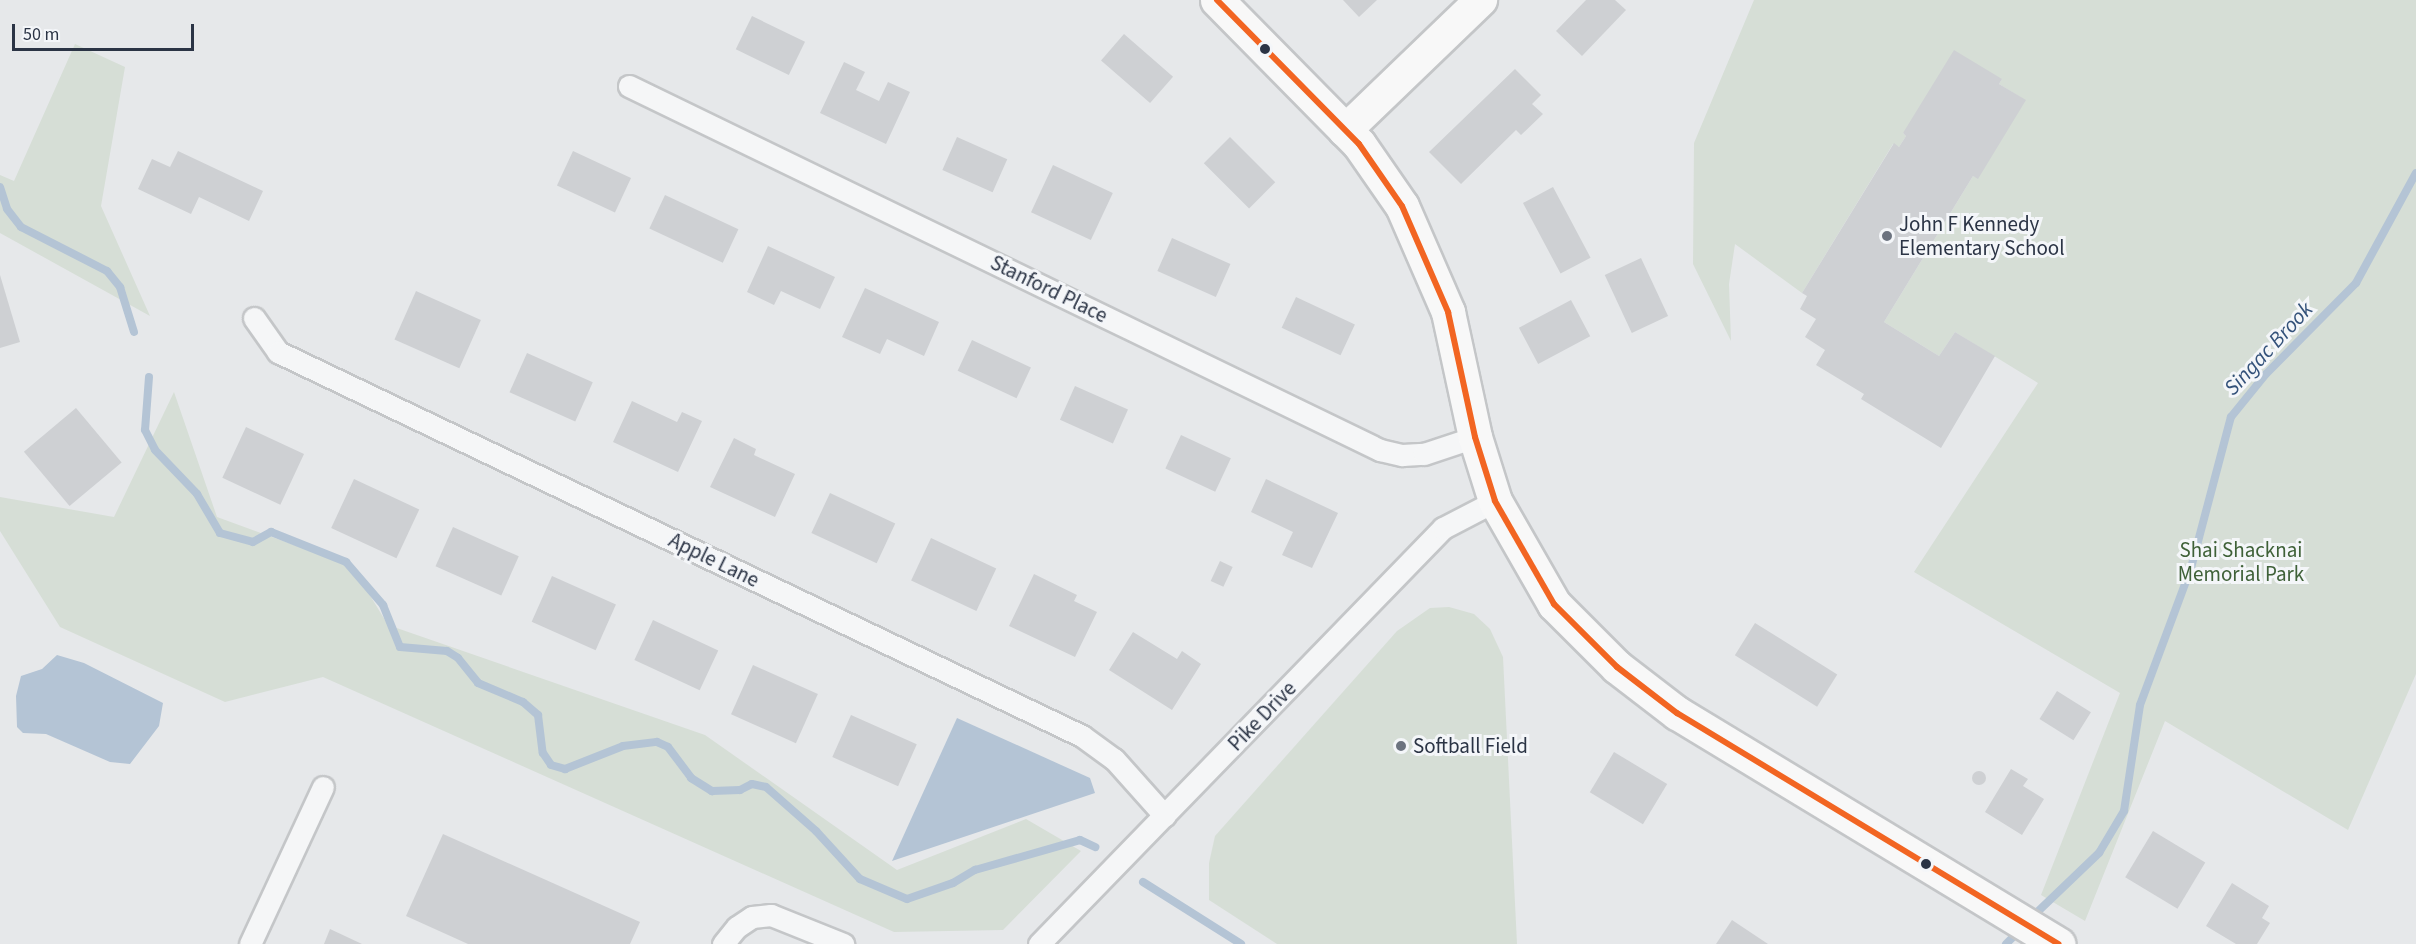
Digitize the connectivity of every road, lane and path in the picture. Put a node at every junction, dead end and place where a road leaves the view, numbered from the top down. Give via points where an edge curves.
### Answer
1 (1217, 0) edge
2 (1481, 0) edge
3 (629, 86) dead end
4 (1345, 130) junction
5 (254, 318) dead end
6 (1475, 436) junction
7 (1495, 501) junction
8 (323, 787) dead end
9 (1165, 816) junction
10 (2056, 942) edge
11 (250, 944) edge
12 (723, 944) edge
13 (843, 944) edge
14 (1039, 944) edge

1 - 4 main road
2 - 4 street
3 - 6 street, Stanford Place via 1380,450 1424,454
4 - 6 main road via 1380,171 1434,272 1466,380
5 - 9 street, Apple Lane via 278,352 1082,736 1114,759
6 - 7 main road
7 - 9 street, Pike Drive via 1443,528
7 - 10 main road via 1554,604 1617,666 1677,713
8 - 11 street
9 - 14 street, Pike Drive
12 - 13 street via 752,917 777,915

